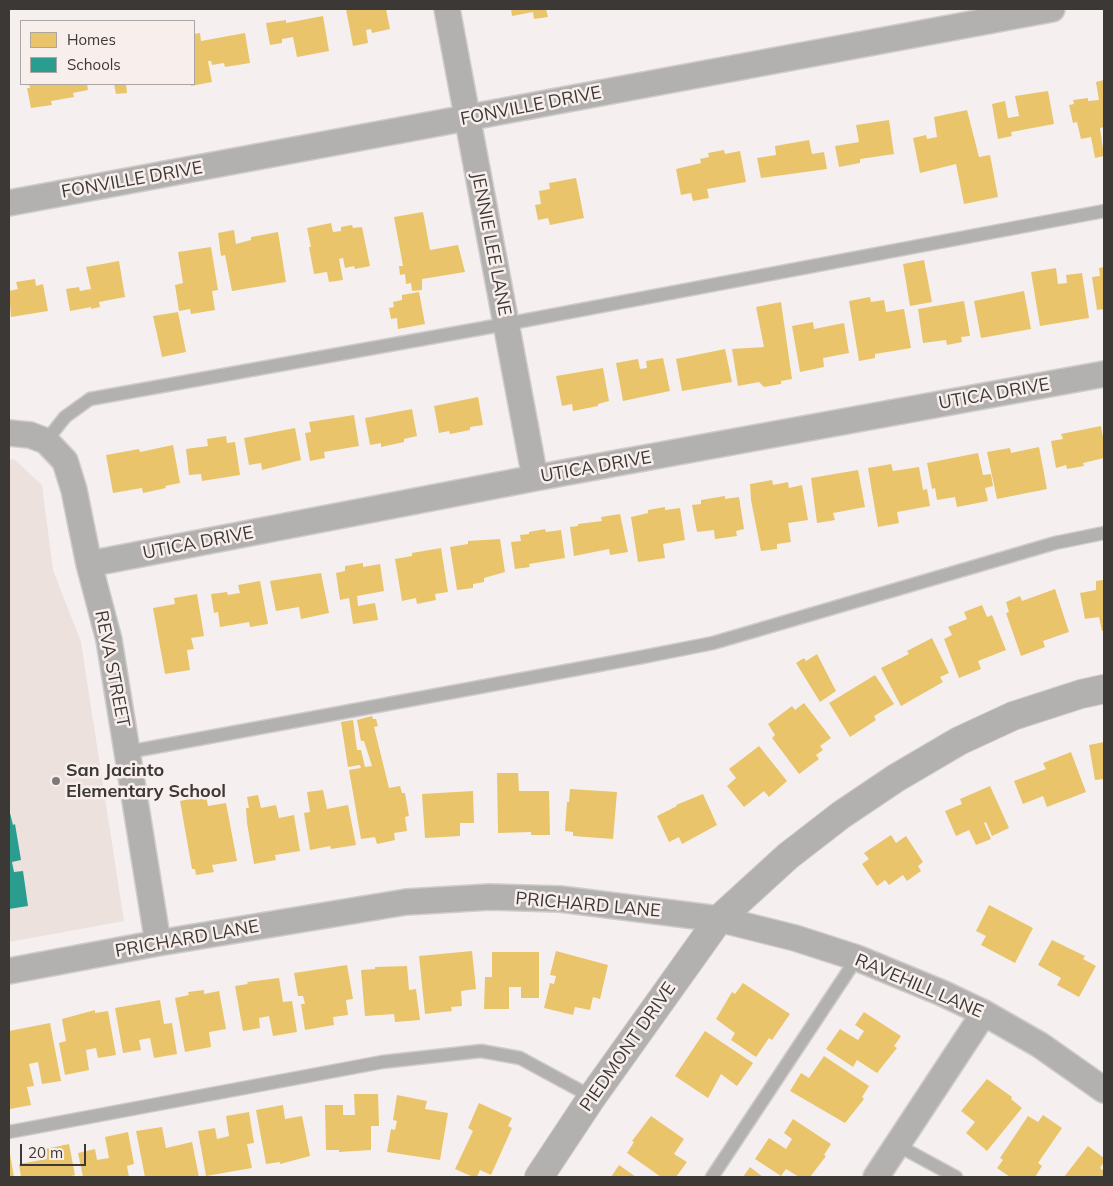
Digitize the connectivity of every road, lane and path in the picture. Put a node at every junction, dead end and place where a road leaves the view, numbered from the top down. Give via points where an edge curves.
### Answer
1 (448, 9) edge
2 (1052, 9) edge
3 (467, 118) junction
4 (9, 203) edge
5 (1104, 210) edge
6 (506, 324) junction
7 (1104, 374) edge
8 (10, 433) edge
9 (46, 441) junction
10 (535, 478) junction
11 (1104, 533) edge
12 (88, 564) junction
13 (1104, 689) edge
14 (128, 752) junction
15 (719, 919) junction
16 (158, 944) junction
17 (857, 958) junction
18 (9, 971) edge
19 (984, 1013) junction
20 (1104, 1090) edge
21 (592, 1097) junction
22 (9, 1132) edge
23 (897, 1145) junction
24 (539, 1177) edge
25 (712, 1177) edge
26 (876, 1177) edge
27 (956, 1177) edge

1 - 3 street, JENNIE LEE LANE
2 - 3 street, FONVILLE DRIVE
3 - 4 street, FONVILLE DRIVE
3 - 6 street, JENNIE LEE LANE
5 - 6 lane
6 - 9 lane via 90,399 64,417
6 - 10 street, JENNIE LEE LANE
7 - 10 street, UTICA DRIVE
8 - 9 street, REVA STREET
9 - 12 street, REVA STREET via 65,460
10 - 12 street, UTICA DRIVE
11 - 14 lane via 1055,543 713,643
12 - 14 street, REVA STREET via 109,640
13 - 15 street via 1013,716 959,741 841,815 788,856
14 - 16 street, REVA STREET
15 - 16 street, PRICHARD LANE via 560,899 490,897 406,902
15 - 17 street, RAVEHILL LANE
15 - 21 street, PIEDMONT DRIVE
16 - 18 street, PRICHARD LANE
17 - 19 street, RAVEHILL LANE
17 - 25 lane
19 - 20 street, RAVEHILL LANE via 1040,1045
19 - 23 street
21 - 22 lane via 520,1058 481,1051 382,1062
21 - 24 street, PIEDMONT DRIVE
23 - 26 street
23 - 27 lane

